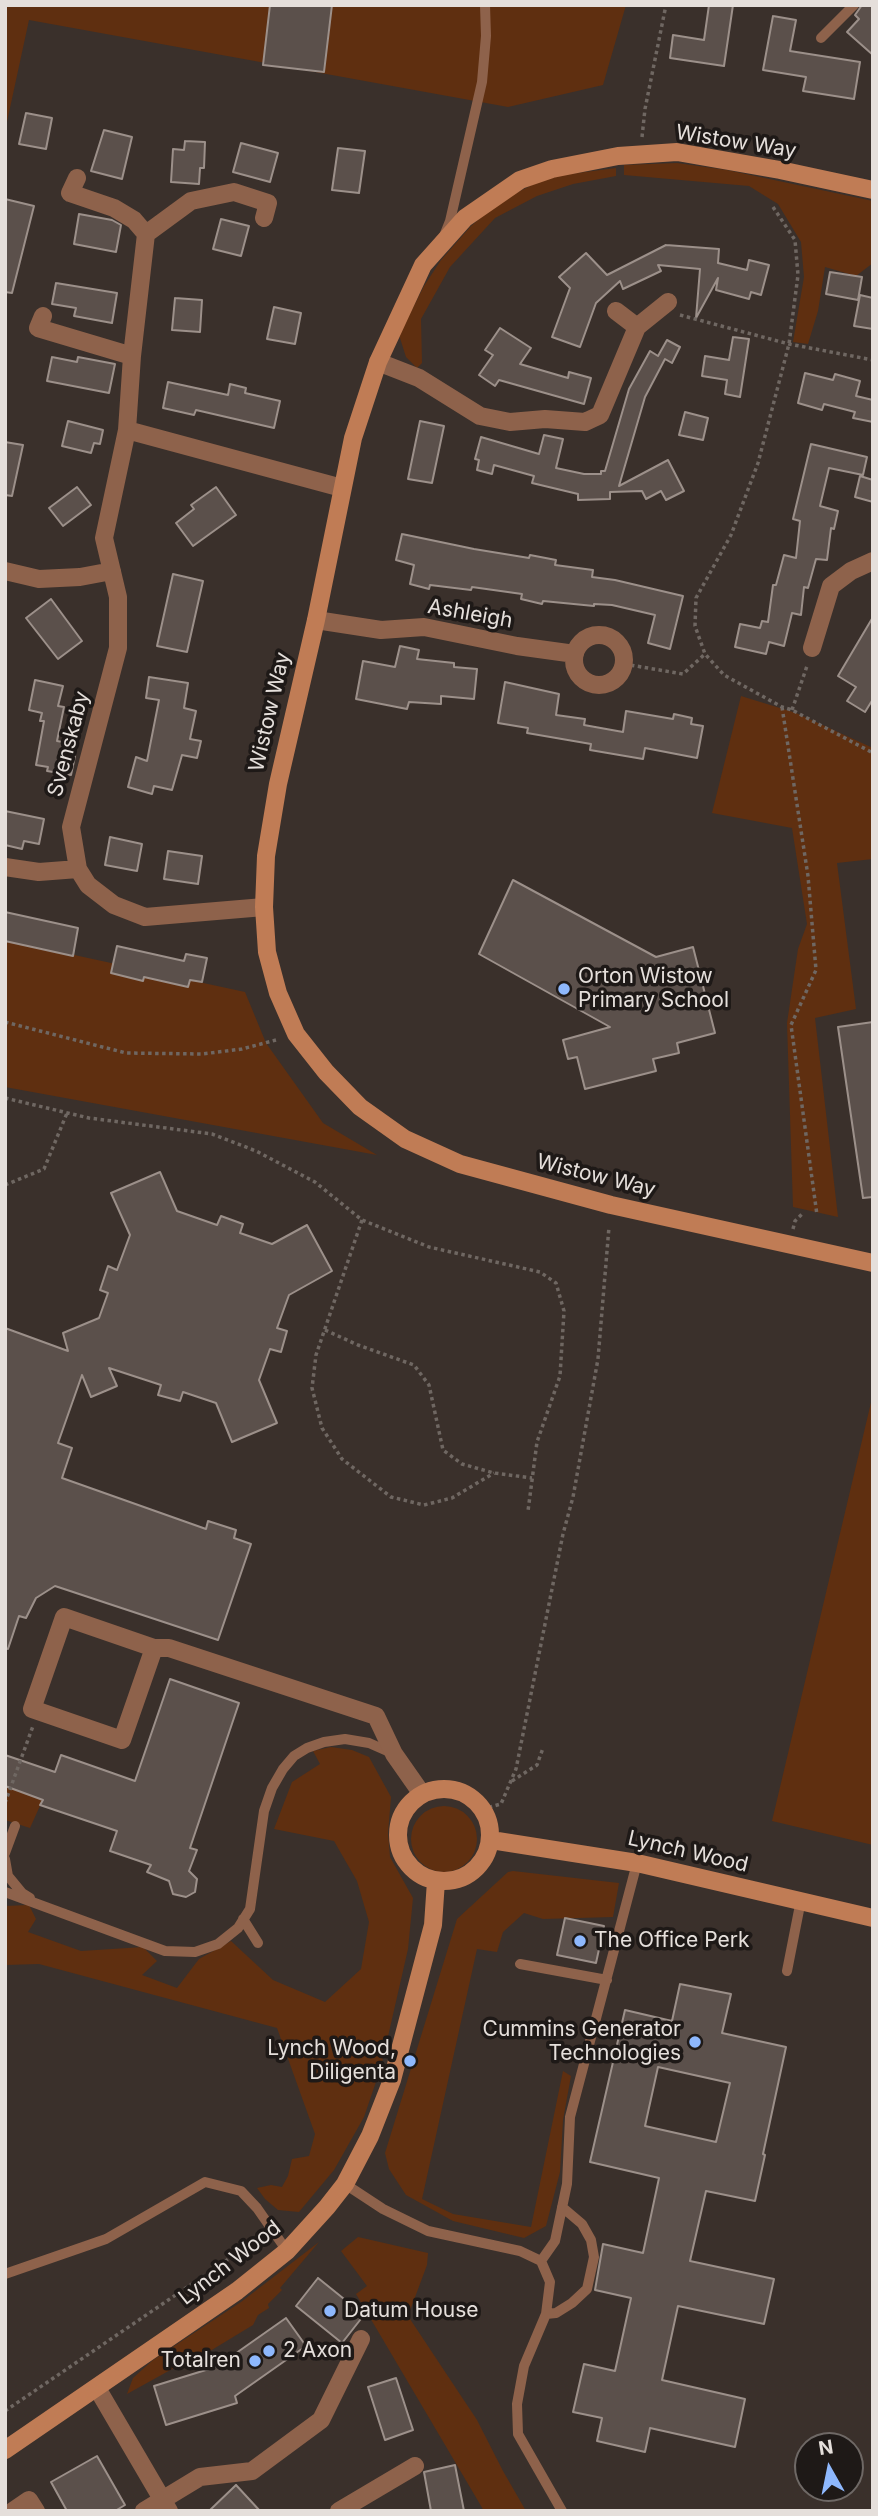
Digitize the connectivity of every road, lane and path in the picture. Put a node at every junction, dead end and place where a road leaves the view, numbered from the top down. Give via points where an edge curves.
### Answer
1 (485, 5) edge
2 (666, 5) edge
3 (854, 5) edge
4 (821, 38) dead end
5 (642, 136) dead end
6 (873, 190) edge
7 (71, 191) dead end
8 (774, 207) dead end
9 (264, 218) dead end
10 (146, 234) junction
11 (441, 245) junction
12 (663, 306) joint
13 (615, 311) dead end
14 (637, 327) junction
15 (39, 328) dead end
16 (789, 344) junction
17 (132, 356) junction
18 (873, 360) edge
19 (378, 362) junction
20 (127, 430) junction
21 (342, 488) junction
22 (873, 561) edge
23 (112, 570) junction
24 (5, 571) edge
25 (316, 620) junction
26 (812, 648) joint
27 (575, 654) junction
28 (705, 654) junction
29 (624, 664) junction
30 (782, 708) junction
31 (792, 710) junction
32 (873, 753) edge
33 (5, 867) edge
34 (78, 869) junction
35 (264, 907) junction
36 (5, 1022) edge
37 (276, 1040) dead end
38 (5, 1098) edge
39 (67, 1112) junction
40 (5, 1185) edge
41 (817, 1215) dead end
42 (362, 1220) junction
43 (609, 1227) dead end
44 (873, 1263) edge
45 (325, 1330) junction
46 (494, 1473) junction
47 (532, 1478) junction
48 (528, 1511) dead end
49 (154, 1648) junction
50 (38, 1711) junction
51 (543, 1748) dead end
52 (394, 1754) junction
53 (510, 1782) junction
54 (422, 1794) junction
55 (5, 1803) edge
56 (482, 1809) junction
57 (15, 1826) dead end
58 (491, 1840) junction
59 (5, 1853) edge
60 (5, 1859) edge
61 (637, 1863) junction
62 (436, 1881) junction
63 (5, 1892) edge
64 (801, 1900) junction
65 (47, 1908) junction
66 (873, 1918) edge
67 (243, 1919) junction
68 (258, 1943) dead end
69 (520, 1964) dead end
70 (787, 1971) dead end
71 (607, 1980) junction
72 (345, 2184) junction
73 (562, 2207) junction
74 (272, 2230) junction
75 (287, 2251) junction
76 (541, 2261) junction
77 (5, 2274) edge
78 (546, 2314) junction
79 (361, 2339) dead end
80 (97, 2388) junction
81 (5, 2411) edge
82 (5, 2450) edge
83 (415, 2466) dead end
84 (165, 2505) edge
85 (13, 2511) edge
86 (36, 2511) edge
87 (144, 2511) edge
88 (339, 2511) edge
89 (562, 2511) edge

1 - 11 lane via 482,82
2 - 5 path
3 - 4 lane
6 - 11 street, Wistow Way via 677,152 618,156 520,180 465,218
7 - 10 street via 114,208
8 - 16 path via 794,240 798,275
9 - 10 street via 268,203 234,192 191,201
10 - 17 street, Svenskaby
11 - 19 street, Wistow Way via 423,265
12 - 14 street
12 - 16 path
13 - 14 street
14 - 19 street via 600,415 585,422 510,422 480,416 419,378
15 - 17 street
16 - 18 path
16 - 28 path via 758,463 731,535 696,598 695,625
17 - 20 street, Svenskaby
19 - 21 street, Wistow Way
20 - 21 street
20 - 23 street, Svenskaby via 104,538
21 - 25 street, Wistow Way
22 - 26 street via 851,570 831,586
23 - 24 street via 40,579
23 - 34 street, Svenskaby via 118,597 117,648 71,827
25 - 27 street, Ashleigh via 381,630 424,627
25 - 35 street, Wistow Way via 278,784 266,856
26 - 31 path
27 - 29 street via 584,640 608,636 621,647
27 - 29 street via 576,670 594,684 617,678
28 - 29 path via 683,674
28 - 30 path via 724,675
30 - 31 path
30 - 41 path via 808,876 816,970 791,1025
31 - 32 path
33 - 34 street via 39,872
34 - 35 street via 88,885 114,905 145,917
35 - 44 street, Wistow Way via 267,952 296,1034 360,1107 405,1139 460,1164 586,1198
36 - 37 path via 126,1053 202,1054
38 - 39 path
39 - 40 path via 44,1169
39 - 42 path via 212,1134 315,1182
42 - 45 path
42 - 47 path via 429,1247 540,1272 556,1283 564,1311 560,1376 537,1442
43 - 53 path via 598,1359 575,1487
45 - 46 path via 414,1365 429,1385 443,1450 462,1464
45 - 46 path via 316,1356 313,1388 322,1428 342,1459 358,1473 391,1497 424,1504 452,1498
46 - 47 path
47 - 48 path
49 - 50 street via 122,1740
49 - 50 street via 64,1617 32,1709
49 - 52 street via 169,1648 376,1716
50 - 55 path
51 - 53 path via 537,1765
52 - 54 street
52 - 67 lane via 345,1739 307,1748 289,1763 272,1788 264,1811 250,1909
53 - 56 path via 501,1804
54 - 56 street via 455,1790
54 - 62 street via 399,1823 399,1848 413,1869
56 - 58 street
57 - 59 lane
58 - 61 street, Lynch Wood
58 - 62 street via 475,1869 457,1880
60 - 65 lane via 8,1876 22,1893
61 - 64 street, Lynch Wood
61 - 71 lane
62 - 72 street, Lynch Wood via 433,1925 392,2080
63 - 65 lane
64 - 66 street, Lynch Wood
64 - 70 lane
65 - 67 lane via 165,1951 195,1952 218,1944
67 - 68 lane
69 - 71 lane
71 - 73 lane via 570,2117
72 - 75 street, Lynch Wood
72 - 76 lane via 428,2231 520,2251
73 - 76 lane via 555,2241
73 - 78 lane via 582,2224 594,2257 587,2289 556,2313
74 - 75 lane
74 - 77 lane via 241,2191 205,2182 106,2239
74 - 81 path
75 - 80 street, Lynch Wood
76 - 78 lane via 551,2282
78 - 89 lane via 524,2366 517,2404 518,2434
79 - 84 street via 321,2420 252,2471 200,2477
80 - 82 street, Lynch Wood
80 - 84 street
83 - 88 street
84 - 87 street
85 - 86 street via 29,2500

